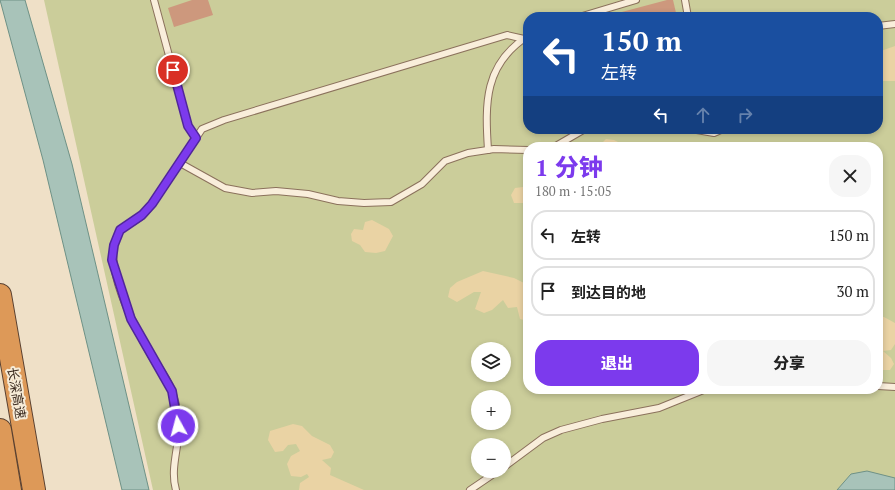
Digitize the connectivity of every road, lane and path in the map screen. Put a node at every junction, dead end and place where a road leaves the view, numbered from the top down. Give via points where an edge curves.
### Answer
1 (154, 0) edge
2 (636, 0) edge
3 (685, 0) edge
4 (596, 12) edge
5 (687, 12) edge
6 (895, 24) edge
7 (883, 25) edge
8 (523, 37) edge
9 (523, 40) edge
10 (576, 134) edge
11 (196, 138) junction
12 (563, 142) edge
13 (488, 150) junction
14 (523, 150) edge
15 (180, 163) junction
16 (0, 295) edge
17 (883, 386) edge
18 (895, 387) edge
19 (694, 394) edge
20 (0, 430) edge
21 (511, 462) edge
22 (488, 478) edge
23 (10, 490) edge
24 (34, 490) edge
25 (176, 490) edge
26 (470, 490) edge

1 - 11 lane via 188,126
2 - 4 lane
3 - 5 lane
6 - 7 lane
8 - 11 lane via 507,35 224,120 202,129
9 - 13 lane via 508,52 495,70 487,91
10 - 12 lane
11 - 15 lane
13 - 14 lane
13 - 15 lane via 468,153 445,161 422,184 391,202 338,201 308,194 276,191 252,193 225,188
15 - 25 lane via 142,215 120,230 112,260 131,319 172,391 179,437 174,465
16 - 24 highway, 长深高速
17 - 18 lane
19 - 21 lane via 659,408 561,430 543,438
20 - 23 highway, 长深高速
22 - 26 lane

